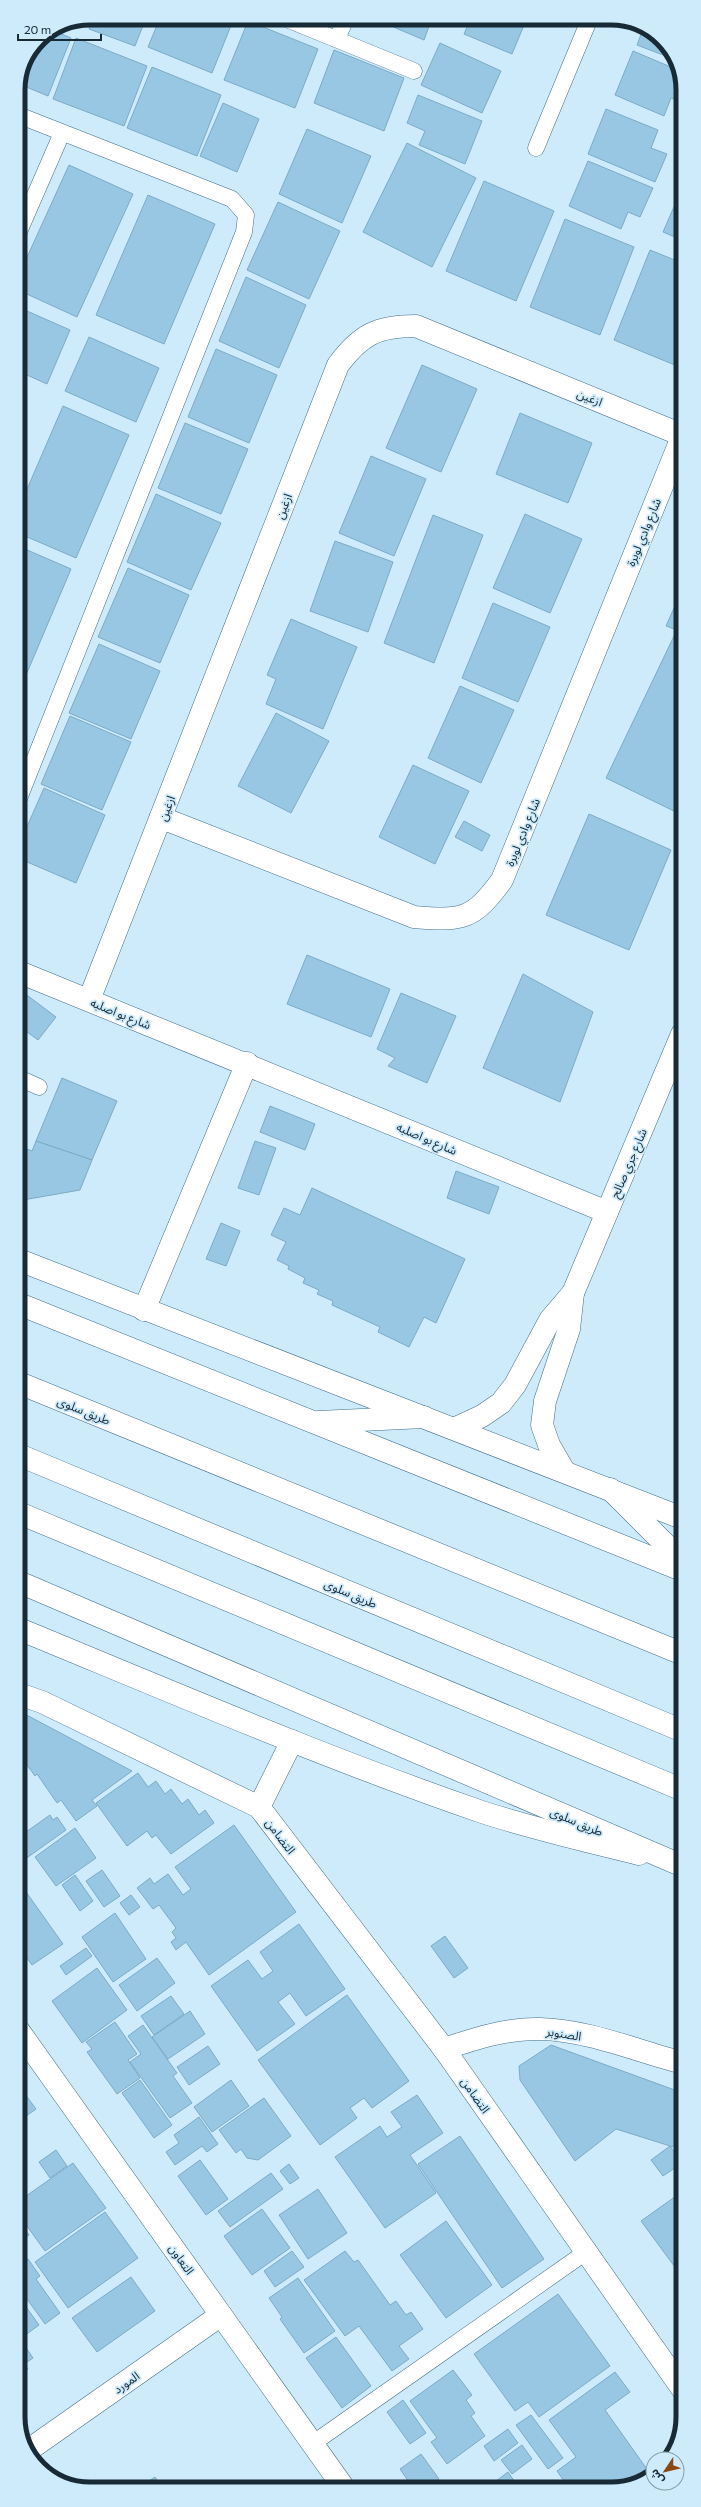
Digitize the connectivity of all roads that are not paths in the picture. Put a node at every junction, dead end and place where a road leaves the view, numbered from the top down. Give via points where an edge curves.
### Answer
1 (302, 25) edge
2 (343, 25) edge
3 (587, 25) edge
4 (337, 39) junction
5 (414, 71) dead end
6 (25, 119) edge
7 (62, 133) junction
8 (536, 148) dead end
9 (25, 218) edge
10 (676, 434) edge
11 (676, 451) edge
12 (25, 785) edge
13 (162, 818) junction
14 (25, 975) edge
15 (89, 1000) junction
16 (676, 1048) edge
17 (246, 1063) junction
18 (25, 1081) edge
19 (39, 1087) dead end
20 (607, 1212) junction
21 (25, 1262) edge
22 (572, 1293) junction
23 (25, 1306) edge
24 (144, 1310) junction
25 (25, 1385) edge
26 (424, 1417) junction
27 (312, 1422) junction
28 (456, 1428) junction
29 (25, 1457) edge
30 (564, 1471) junction
31 (610, 1489) junction
32 (25, 1516) edge
33 (676, 1516) edge
34 (676, 1555) edge
35 (676, 1568) edge
36 (25, 1585) edge
37 (25, 1631) edge
38 (676, 1652) edge
39 (25, 1696) edge
40 (676, 1728) edge
41 (292, 1741) junction
42 (676, 1787) edge
43 (259, 1807) junction
44 (676, 1864) edge
45 (676, 1864) edge
46 (25, 2041) edge
47 (444, 2049) junction
48 (676, 2061) edge
49 (586, 2252) junction
50 (221, 2315) junction
51 (676, 2378) edge
52 (312, 2444) junction
53 (33, 2447) edge
54 (340, 2482) edge

1 - 4 lane
2 - 4 lane
3 - 8 lane
4 - 5 lane
6 - 7 lane
7 - 9 lane
7 - 12 lane via 232,199 246,215 244,232
10 - 13 main road, ازغين via 416,326 393,326 371,333 352,346 338,364
11 - 13 main road, شارع وادي لوبرة via 502,880 487,900 466,916 444,919 414,917
13 - 15 main road, ازغين
14 - 15 main road, شارع بو اصلبه
15 - 17 main road, شارع بو اصلبه
16 - 20 main road, شارع جري صالح
17 - 20 main road, شارع بو اصلبه
17 - 24 main road
18 - 19 lane
20 - 22 main road, شارع جري صالح
21 - 24 main road
22 - 28 main road, شارع جري صالح via 550,1320 515,1385 501,1403 482,1416
22 - 30 main road, شارع جري صالح via 569,1330 545,1401 542,1425 549,1445
23 - 27 main road
24 - 26 main road
25 - 38 main road, طريق سلوى
26 - 27 main road
26 - 28 main road
27 - 35 main road
28 - 30 main road
29 - 40 main road, طريق سلوى
30 - 31 main road
31 - 33 main road
31 - 34 main road
32 - 42 main road
36 - 44 main road, طريق سلوى
37 - 41 main road, طريق سلوى
39 - 43 main road, التضامن
41 - 43 main road, التضامن
41 - 45 main road, طريق سلوى via 483,1812 567,1837
43 - 47 main road, التضامن
46 - 50 main road, التعاون
47 - 48 main road, الصنوبر via 475,2038 539,2029 575,2033
47 - 49 main road, التضامن
49 - 51 main road, التضامن
49 - 52 lane
50 - 52 main road, التعاون
50 - 53 main road, المورد
52 - 54 main road, التعاون

